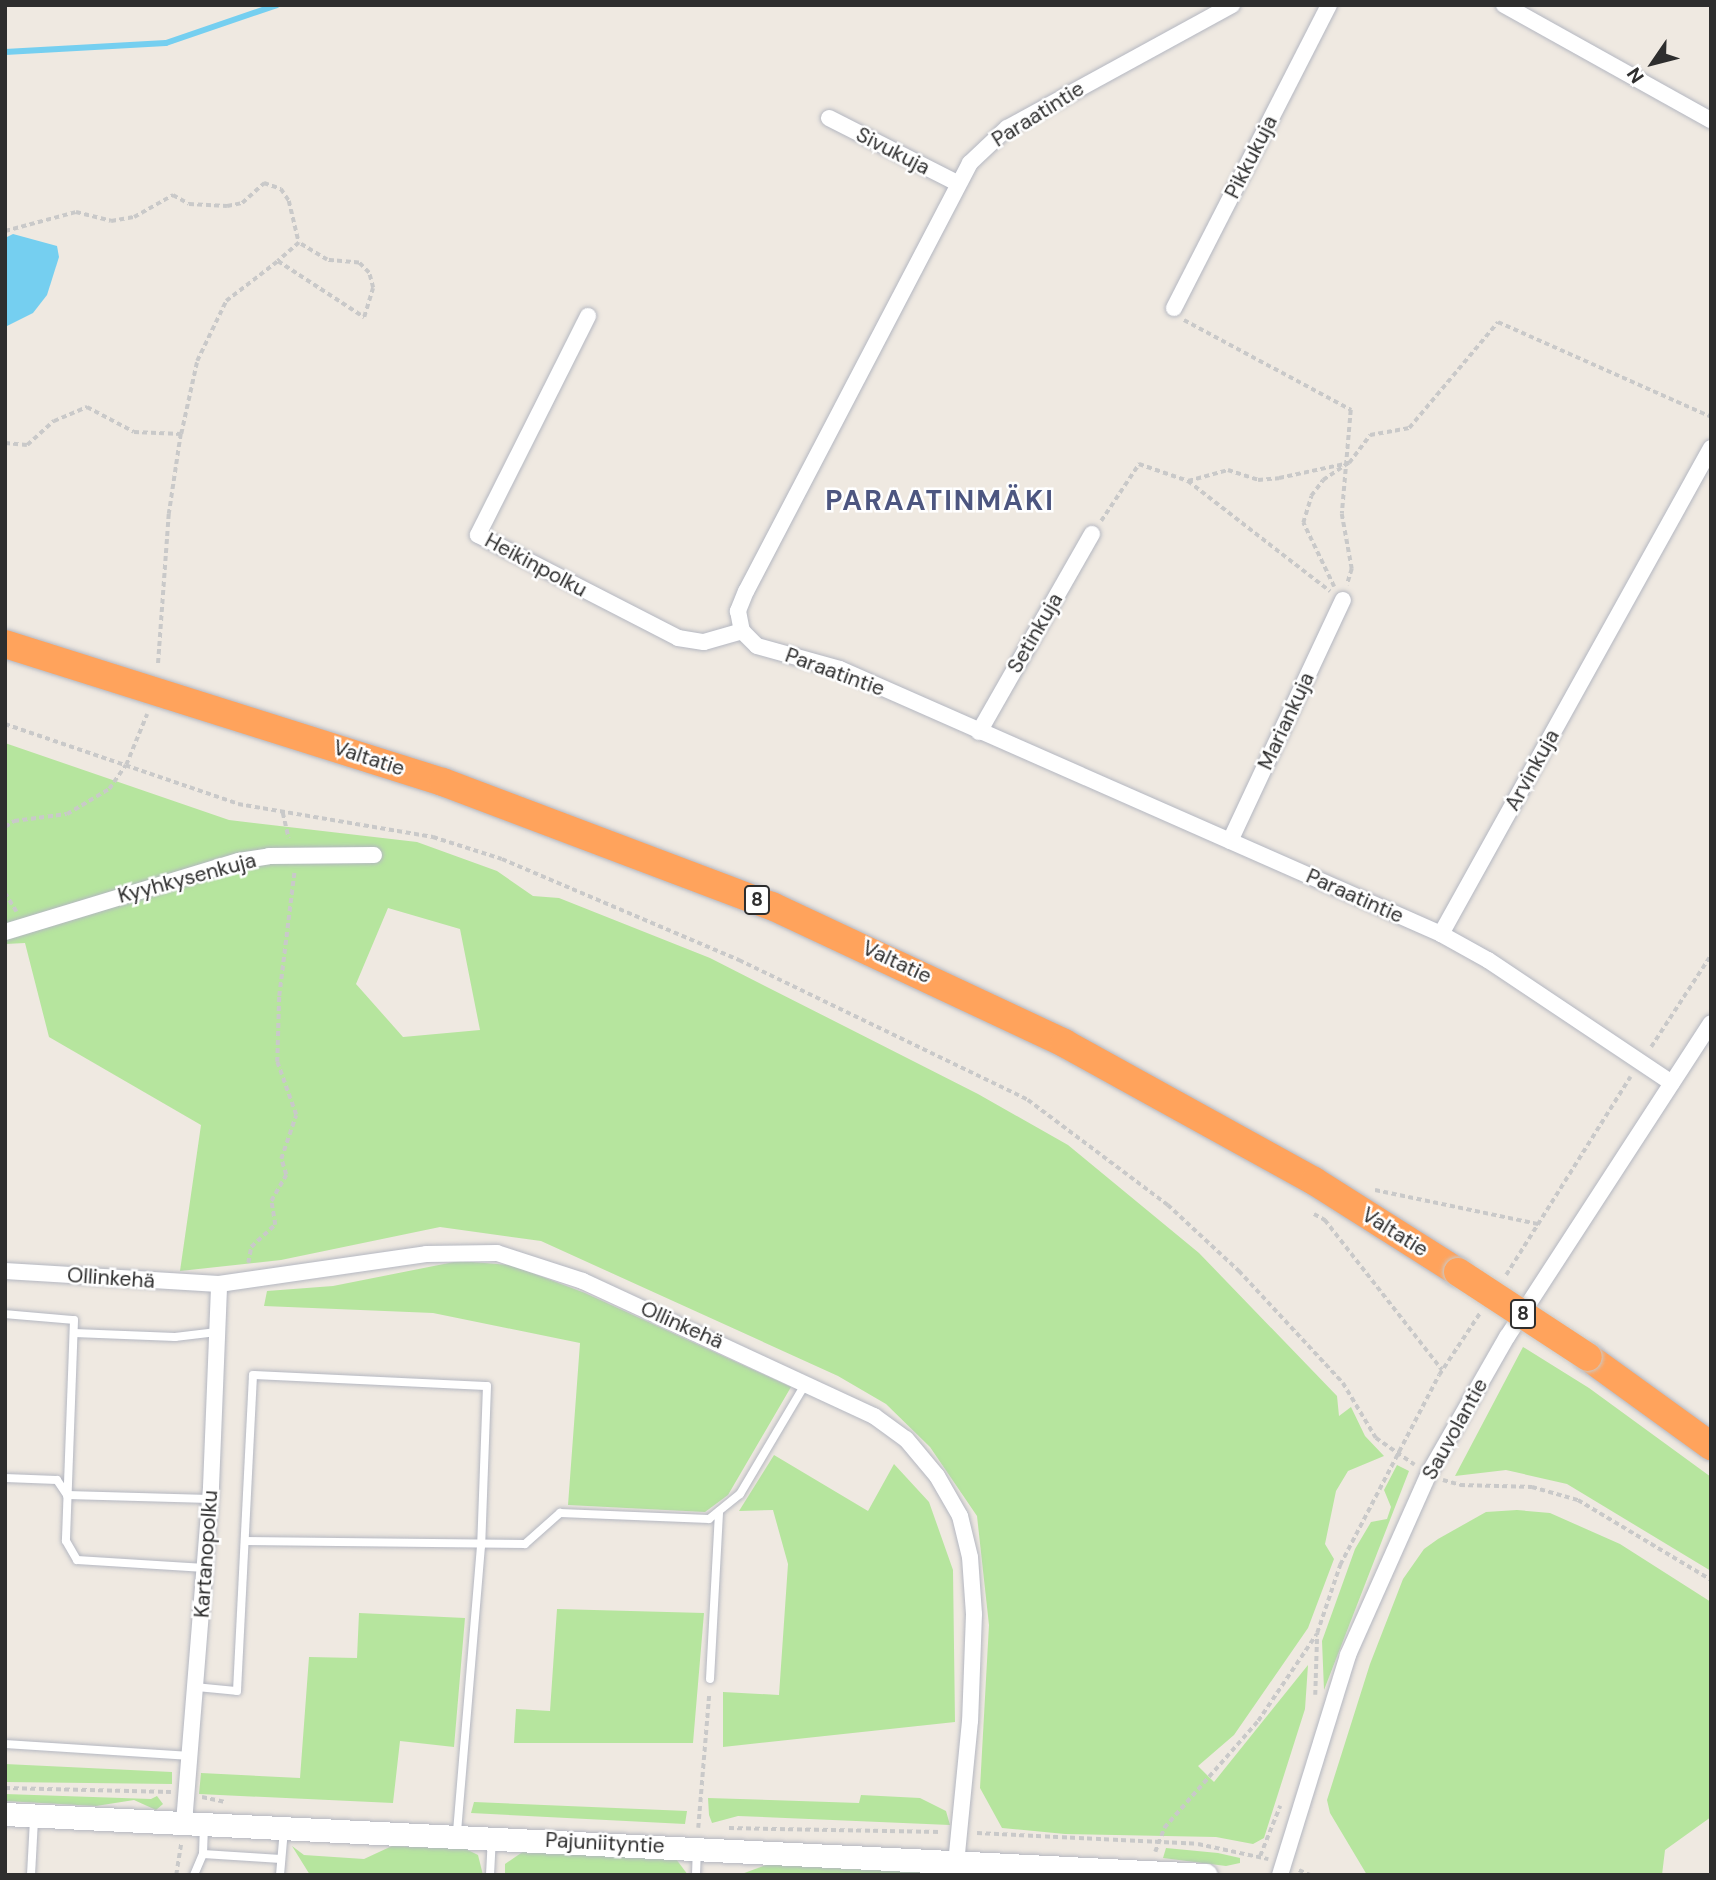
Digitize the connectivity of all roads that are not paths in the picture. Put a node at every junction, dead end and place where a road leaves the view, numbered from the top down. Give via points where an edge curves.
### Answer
1 (1233, 5) edge
2 (1329, 5) edge
3 (1504, 5) edge
4 (829, 118) dead end
5 (1711, 120) edge
6 (957, 183) junction
7 (1174, 308) road end
8 (589, 316) dead end
9 (1711, 448) edge
10 (1092, 534) road end
11 (1343, 600) road end
12 (742, 631) junction
13 (5, 643) edge
14 (979, 732) junction
15 (1230, 841) junction
16 (374, 855) dead end
17 (5, 932) edge
18 (1441, 934) junction
19 (1711, 1023) edge
20 (1672, 1083) junction
21 (5, 1271) edge
22 (219, 1284) junction
23 (5, 1314) edge
24 (217, 1332) junction
25 (74, 1333) junction
26 (807, 1381) junction
27 (1711, 1446) edge
28 (5, 1478) edge
29 (67, 1495) junction
30 (210, 1499) junction
31 (719, 1511) junction
32 (245, 1541) junction
33 (481, 1546) junction
34 (205, 1569) junction
35 (710, 1679) road end
36 (196, 1688) junction
37 (5, 1744) edge
38 (191, 1756) junction
39 (5, 1814) edge
40 (34, 1816) junction
41 (194, 1824) junction
42 (284, 1828) junction
43 (697, 1834) junction
44 (457, 1836) junction
45 (492, 1838) junction
46 (203, 1854) junction
47 (281, 1859) junction
48 (956, 1868) edge
49 (1282, 1870) edge
50 (32, 1875) edge
51 (194, 1875) edge
52 (280, 1875) edge
53 (490, 1875) edge
54 (696, 1875) edge
55 (1205, 1875) edge

1 - 6 street, Paraatintie via 1007,128 970,163
2 - 7 street, Pikkukuja
3 - 5 street
4 - 6 street, Sivukuja
6 - 12 street, Paraatintie via 747,591 738,611
8 - 12 street, Heikinpolku via 478,535 678,638 704,642
9 - 18 street, Arvinkuja
10 - 14 street, Setinkuja
11 - 15 street, Mariankuja
12 - 14 street, Paraatintie via 757,646 840,669
13 - 27 highway, Valtatie / 8, bridge via 443,782 796,916 1064,1043 1199,1115 1458,1272 1588,1357
14 - 15 street, Paraatintie
15 - 18 street, Paraatintie
16 - 17 street, Kyyhkysenkuja via 294,855 239,861
18 - 20 street, Paraatintie via 1488,960
19 - 20 street, Sauvolantie
20 - 49 street, Sauvolantie via 1507,1338 1429,1473 1348,1655
21 - 22 street, Ollinkehä
22 - 24 street, Kartanopolku
22 - 26 street, Ollinkehä via 426,1254 497,1253 583,1281
23 - 25 lane via 74,1320
24 - 25 lane via 176,1337
24 - 30 street, Kartanopolku
25 - 29 lane
26 - 31 lane via 740,1494
26 - 48 street, Ollinkehä via 874,1416 906,1439 937,1476 960,1516 970,1557 974,1614
28 - 29 lane via 57,1480
29 - 30 lane
29 - 34 lane via 66,1541 77,1560
30 - 34 street, Kartanopolku
31 - 33 lane via 709,1519 560,1513 526,1544
31 - 35 lane
32 - 33 lane
32 - 33 lane via 253,1375 487,1386
32 - 36 lane via 237,1691
33 - 44 lane
34 - 36 street, Kartanopolku
36 - 38 street, Kartanopolku
37 - 38 lane
38 - 41 street, Kartanopolku via 187,1794
39 - 40 street, Pajuniityntie
40 - 41 street, Pajuniityntie
40 - 50 lane
41 - 42 street, Pajuniityntie
41 - 46 lane
42 - 44 street, Pajuniityntie
42 - 47 lane
43 - 45 street, Pajuniityntie
43 - 48 street, Pajuniityntie
43 - 54 lane
44 - 45 street, Pajuniityntie
45 - 53 lane
46 - 47 lane
46 - 51 lane
47 - 52 lane
48 - 55 street, Pajuniityntie

